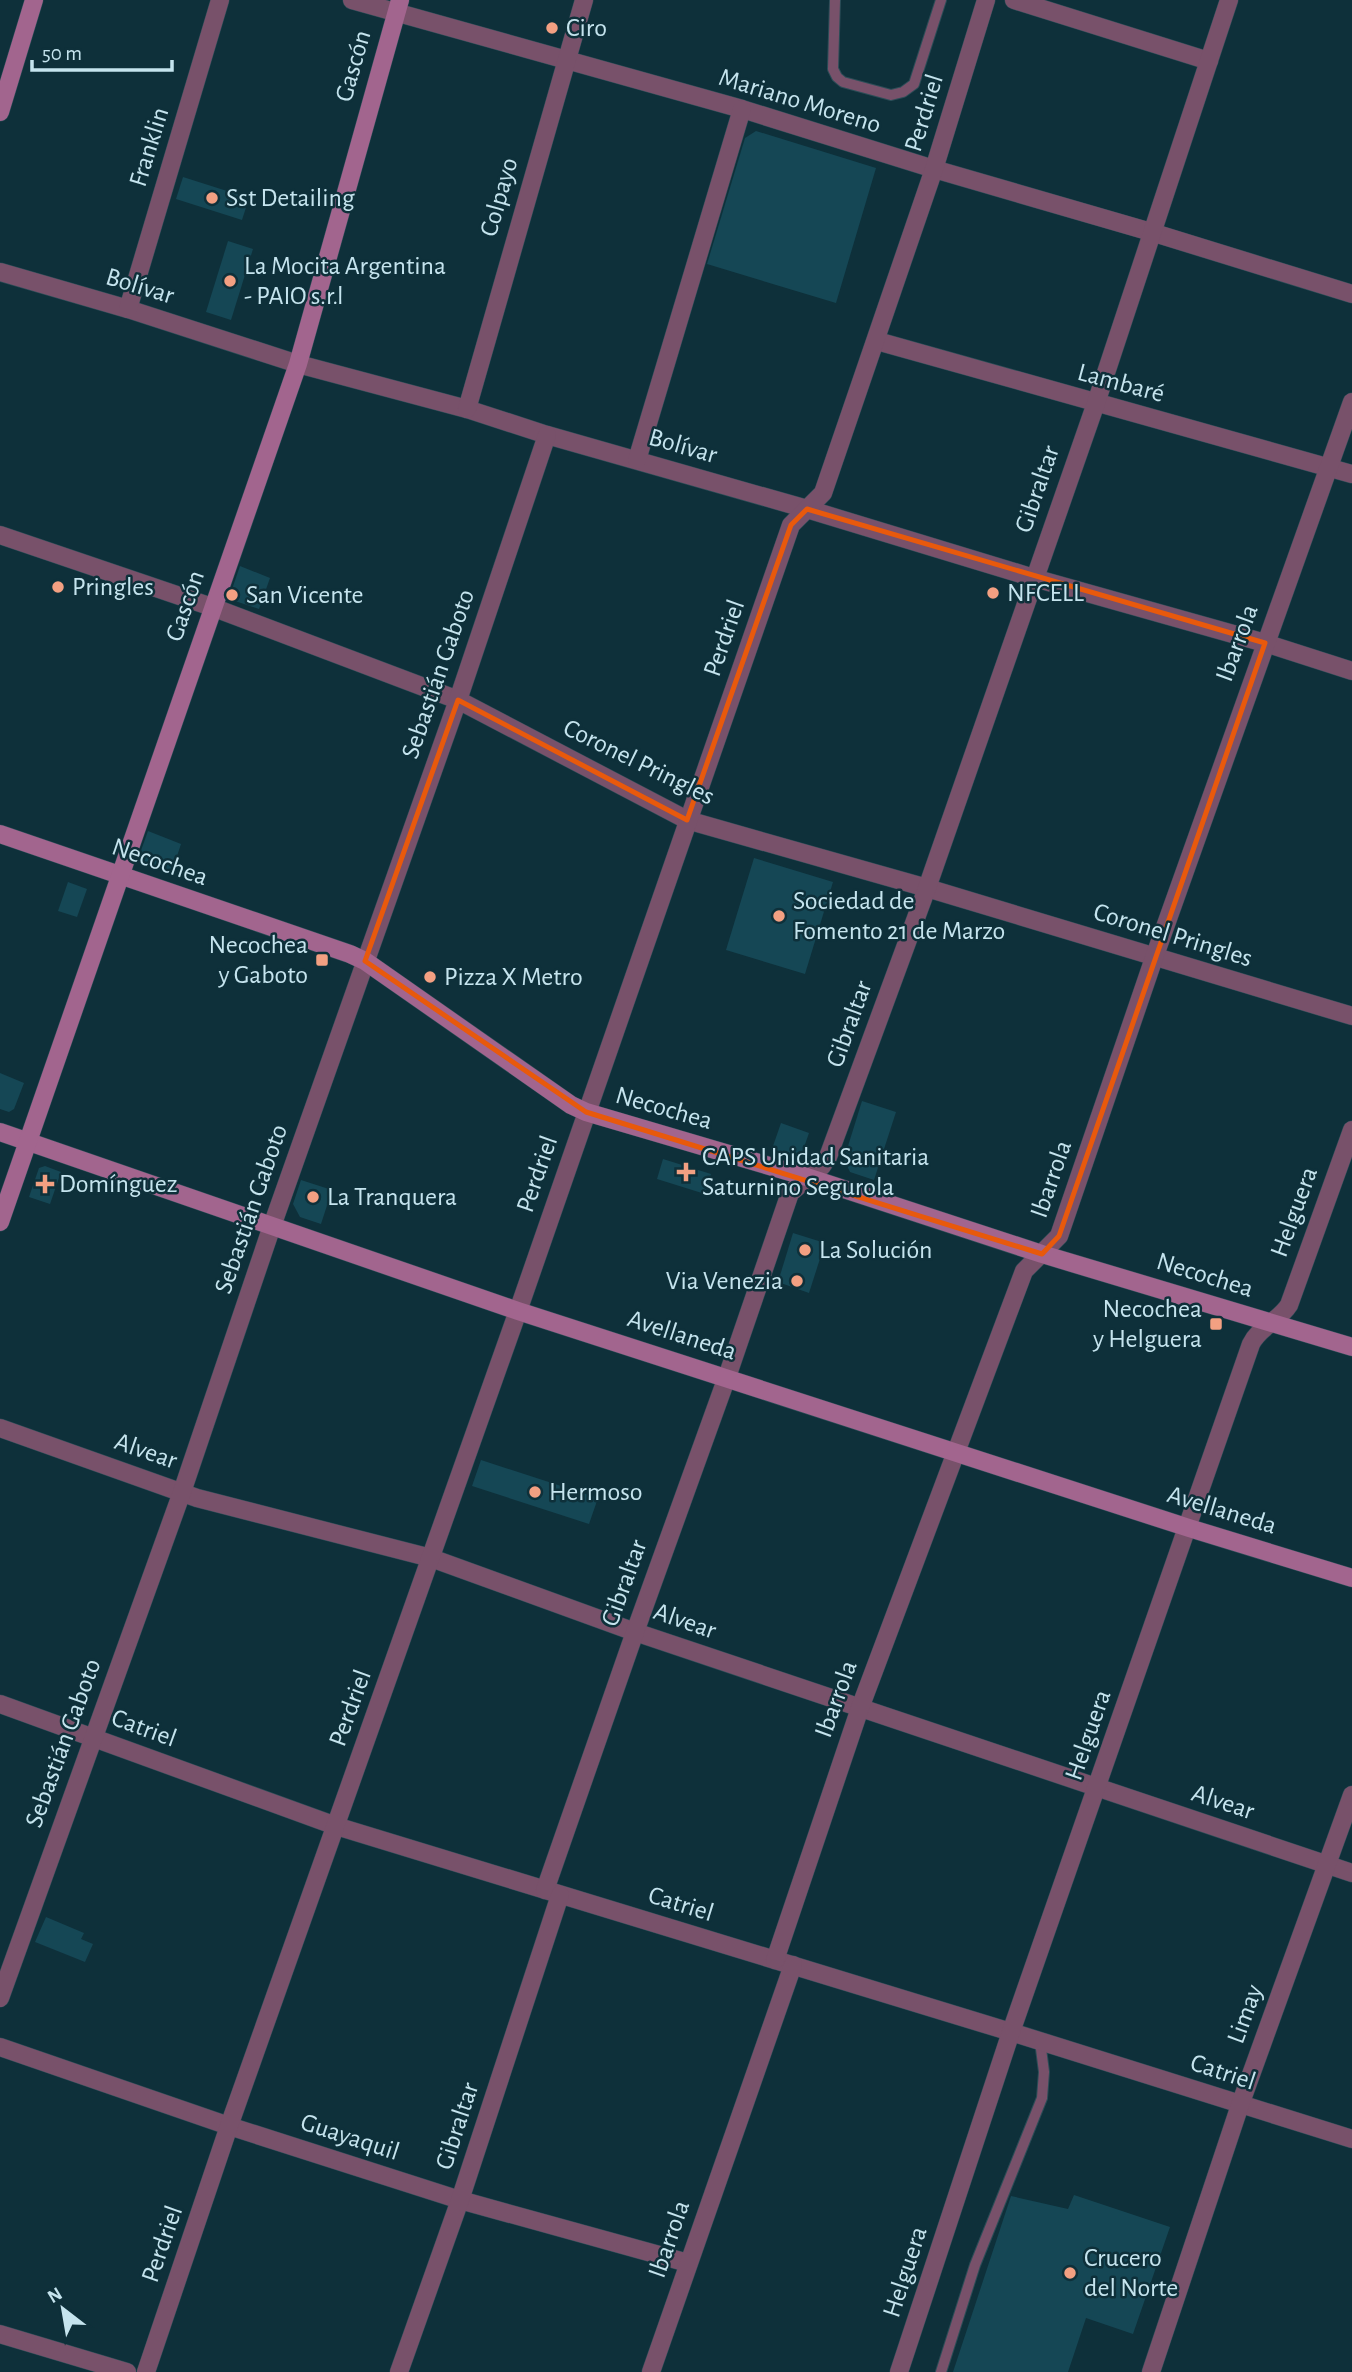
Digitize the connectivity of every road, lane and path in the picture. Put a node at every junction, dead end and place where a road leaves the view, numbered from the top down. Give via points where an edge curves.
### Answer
1 (33, 0) edge
2 (220, 0) edge
3 (352, 0) edge
4 (584, 0) edge
5 (835, 0) edge
6 (941, 0) edge
7 (986, 0) edge
8 (1014, 0) edge
9 (1229, 0) edge
10 (398, 6) edge
11 (565, 61) junction
12 (1209, 61) junction
13 (742, 109) junction
14 (0, 112) edge
15 (934, 169) junction
16 (1151, 232) junction
17 (0, 272) edge
18 (1352, 294) edge
19 (128, 309) junction
20 (877, 341) junction
21 (298, 365) junction
22 (1352, 402) edge
23 (1096, 403) junction
24 (467, 409) junction
25 (547, 435) junction
26 (637, 460) junction
27 (1329, 466) junction
28 (1352, 474) edge
29 (807, 509) junction
30 (0, 535) edge
31 (1034, 578) junction
32 (212, 607) junction
33 (1265, 643) junction
34 (1352, 671) edge
35 (458, 700) junction
36 (687, 820) junction
37 (0, 834) edge
38 (122, 877) junction
39 (927, 888) junction
40 (1154, 958) junction
41 (365, 961) junction
42 (1352, 1016) edge
43 (586, 1112) junction
44 (1352, 1130) edge
45 (0, 1132) edge
46 (28, 1142) junction
47 (807, 1177) junction
48 (0, 1222) edge
49 (272, 1226) junction
50 (1042, 1254) junction
51 (519, 1311) junction
52 (1272, 1322) junction
53 (1352, 1347) edge
54 (727, 1377) junction
55 (0, 1428) edge
56 (958, 1452) junction
57 (182, 1492) junction
58 (1189, 1528) junction
59 (431, 1558) junction
60 (1352, 1578) edge
61 (635, 1632) junction
62 (0, 1704) edge
63 (860, 1708) junction
64 (92, 1737) junction
65 (1098, 1788) junction
66 (1352, 1795) edge
67 (336, 1826) junction
68 (1327, 1865) junction
69 (1352, 1873) edge
70 (553, 1892) junction
71 (775, 1960) junction
72 (793, 1965) junction
73 (0, 1998) edge
74 (1011, 2032) junction
75 (1040, 2041) junction
76 (0, 2047) edge
77 (1240, 2105) junction
78 (229, 2126) junction
79 (1352, 2139) edge
80 (460, 2200) junction
81 (688, 2263) junction
82 (0, 2334) edge
83 (127, 2372) edge
84 (146, 2372) edge
85 (399, 2372) edge
86 (651, 2372) edge
87 (899, 2372) edge
88 (942, 2372) edge
89 (1151, 2372) edge

1 - 14 street
2 - 19 street, Franklin
3 - 10 street, Mariano Moreno
4 - 11 street, Colpayo
5 - 6 lane via 833,69 837,77 891,95 914,84
7 - 15 street, Perdriel
8 - 12 street
9 - 12 street, Gibraltar
10 - 11 street, Mariano Moreno
10 - 21 street, Gascón
11 - 13 street, Mariano Moreno
11 - 24 street, Colpayo
12 - 16 street, Gibraltar
13 - 15 street, Mariano Moreno
13 - 26 street
15 - 16 street, Mariano Moreno
15 - 20 street, Perdriel
16 - 18 street, Mariano Moreno
16 - 23 street, Gibraltar
17 - 19 street, Bolívar
19 - 21 street, Bolívar
20 - 23 street, Lambaré
20 - 29 street, Perdriel via 824,493
21 - 24 street, Bolívar
21 - 32 street, Gascón
22 - 27 street, Ibarrola
23 - 27 street, Lambaré
23 - 31 street, Gibraltar
24 - 25 street, Bolívar
25 - 26 street, Bolívar
25 - 35 street, Sebastián Gaboto
26 - 29 street, Bolívar
27 - 28 street, Lambaré
27 - 33 street, Ibarrola
29 - 31 street, Bolívar
29 - 36 street, Perdriel via 791,525
30 - 32 street, Coronel Pringles
31 - 33 street, Bolívar
31 - 39 street, Gibraltar
32 - 35 street, Coronel Pringles
32 - 38 street, Gascón
33 - 34 street, Bolívar
33 - 40 street, Ibarrola
35 - 36 street, Coronel Pringles
35 - 41 street, Sebastián Gaboto
36 - 39 street, Coronel Pringles
36 - 43 street, Perdriel
37 - 38 street, Necochea
38 - 41 street, Necochea
38 - 46 street, Gascón
39 - 40 street, Coronel Pringles
39 - 47 street, Gibraltar via 828,1157
40 - 42 street, Coronel Pringles
40 - 50 street, Ibarrola via 1059,1236
41 - 43 street, Necochea
41 - 49 street, Sebastián Gaboto
43 - 47 street, Necochea
43 - 51 street, Perdriel
44 - 52 street, Helguera via 1289,1305
45 - 46 street, Avellaneda
46 - 48 street, Gascón
46 - 49 street, Avellaneda
47 - 50 street, Necochea
47 - 54 street, Gibraltar via 790,1193
49 - 51 street, Avellaneda
49 - 57 street, Sebastián Gaboto
50 - 52 street, Necochea
50 - 56 street, Ibarrola via 1024,1271
51 - 54 street, Avellaneda
51 - 59 street, Perdriel
52 - 53 street, Necochea
52 - 58 street, Helguera via 1252,1342
54 - 56 street, Avellaneda
54 - 61 street, Gibraltar
55 - 57 street, Alvear
56 - 58 street, Avellaneda
56 - 63 street, Ibarrola
57 - 59 street, Alvear
57 - 64 street, Sebastián Gaboto
58 - 60 street, Avellaneda
58 - 65 street, Helguera
59 - 61 street, Alvear
59 - 67 street, Perdriel
61 - 63 street, Alvear
61 - 70 street, Gibraltar
62 - 64 street, Catriel
63 - 65 street, Alvear
63 - 71 street, Ibarrola
64 - 67 street, Catriel
64 - 73 street, Sebastián Gaboto
65 - 68 street, Alvear
65 - 74 street, Helguera
66 - 68 street, Limay
67 - 70 street, Catriel
67 - 78 street, Perdriel
68 - 69 street, Alvear
68 - 77 street, Limay
70 - 71 street, Catriel
70 - 80 street, Gibraltar
71 - 72 street, Catriel
72 - 74 street, Catriel
72 - 81 street, Ibarrola
74 - 75 street, Catriel
74 - 87 street, Helguera
75 - 77 street, Catriel
75 - 88 lane via 1042,2098 975,2265
76 - 78 street, Guayaquil
77 - 79 street, Catriel
77 - 89 street, Limay
78 - 80 street, Guayaquil
78 - 84 street, Perdriel
80 - 81 street, Guayaquil
80 - 85 street, Gibraltar
81 - 86 street, Ibarrola
82 - 83 street

